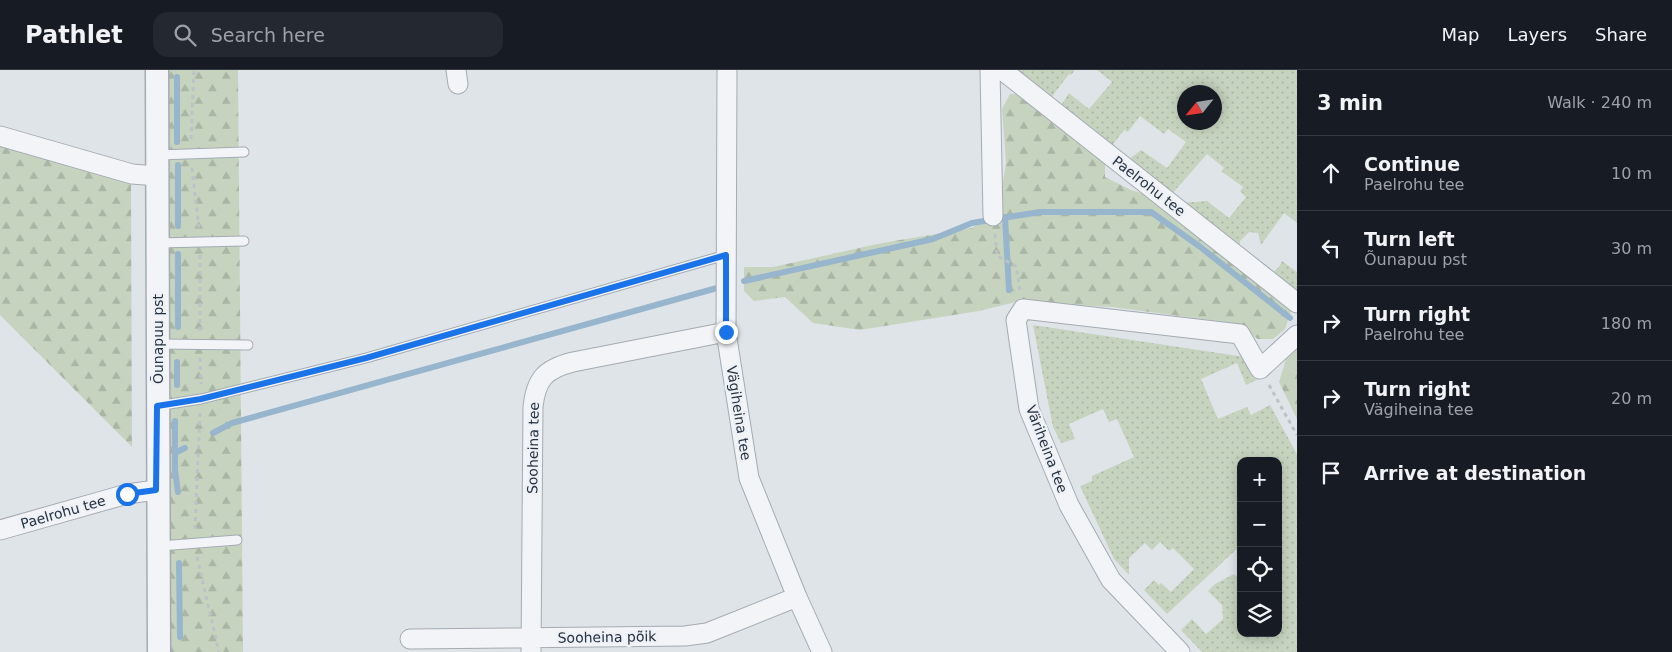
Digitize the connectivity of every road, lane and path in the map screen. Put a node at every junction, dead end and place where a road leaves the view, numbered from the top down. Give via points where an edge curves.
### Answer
1 (157, 70) edge
2 (194, 70) edge
3 (727, 70) edge
4 (990, 70) edge
5 (1002, 70) edge
6 (0, 136) edge
7 (244, 152) dead end
8 (191, 155) junction
9 (158, 166) junction
10 (994, 224) joint
11 (200, 241) junction
12 (244, 241) dead end
13 (158, 243) junction
14 (726, 255) junction
15 (1297, 303) edge
16 (1023, 309) junction
17 (726, 332) junction
18 (1297, 335) edge
19 (158, 344) junction
20 (200, 345) junction
21 (248, 345) dead end
22 (1260, 369) junction
23 (201, 399) junction
24 (157, 406) junction
25 (1297, 435) edge
26 (156, 490) junction
27 (0, 530) edge
28 (237, 540) dead end
29 (194, 543) junction
30 (157, 546) junction
31 (797, 597) junction
32 (410, 639) dead end
33 (531, 645) edge
34 (158, 652) edge
35 (218, 652) edge
36 (822, 652) edge
37 (1180, 652) edge

1 - 9 street, Õunapuu pst
2 - 8 path
3 - 14 street, Vägiheina tee
4 - 10 street
5 - 15 street, Paelrohu tee
6 - 9 street via 132,174
7 - 8 lane
8 - 9 lane
8 - 11 path
9 - 13 street, Õunapuu pst
10 - 16 path via 998,256 1016,266
11 - 12 lane
11 - 13 lane
11 - 20 path
13 - 19 street, Õunapuu pst
14 - 17 street, Vägiheina tee
14 - 23 lane via 366,358
16 - 22 street via 1240,334
16 - 37 street, Väriheina tee via 1016,320 1029,409 1070,505 1111,580
17 - 31 street, Vägiheina tee via 749,478
17 - 33 street, Sooheina tee via 572,362 558,366 542,377 535,389 533,407
18 - 22 street
19 - 20 lane
19 - 24 street, Õunapuu pst
20 - 21 lane
20 - 23 path
22 - 25 path
23 - 24 lane
23 - 29 path
24 - 26 street, Õunapuu pst
26 - 27 street, Paelrohu tee via 127,494
26 - 30 street, Õunapuu pst
28 - 29 lane
29 - 30 lane
29 - 35 path
30 - 34 street, Õunapuu pst
31 - 33 street, Sooheina põik via 707,633
31 - 36 street, Vägiheina tee
32 - 33 street, Sooheina põik

